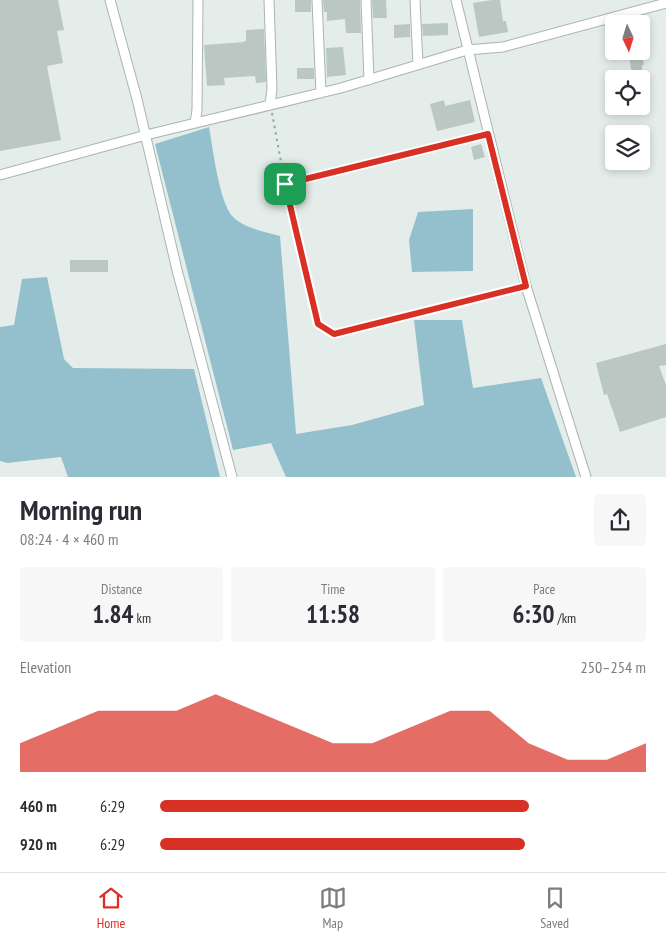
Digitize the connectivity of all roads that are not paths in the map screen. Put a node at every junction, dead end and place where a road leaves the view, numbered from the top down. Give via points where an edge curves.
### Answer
1 (110, 0) edge
2 (198, 0) edge
3 (269, 0) edge
4 (317, 0) edge
5 (366, 0) edge
6 (415, 0) edge
7 (456, 0) edge
8 (666, 3) edge
9 (467, 50) junction
10 (418, 65) junction
11 (369, 80) junction
12 (321, 93) junction
13 (270, 105) junction
14 (195, 123) junction
15 (146, 135) junction
16 (0, 175) edge
17 (232, 477) edge
18 (586, 477) edge

1 - 15 street
2 - 14 street
3 - 13 street
4 - 12 street
5 - 11 street
6 - 10 street
7 - 9 street
8 - 9 street via 502,47
9 - 10 street
9 - 18 street via 526,286
10 - 11 street
11 - 12 street
12 - 13 street
13 - 14 street
14 - 15 street
15 - 16 street
15 - 17 street via 177,270

